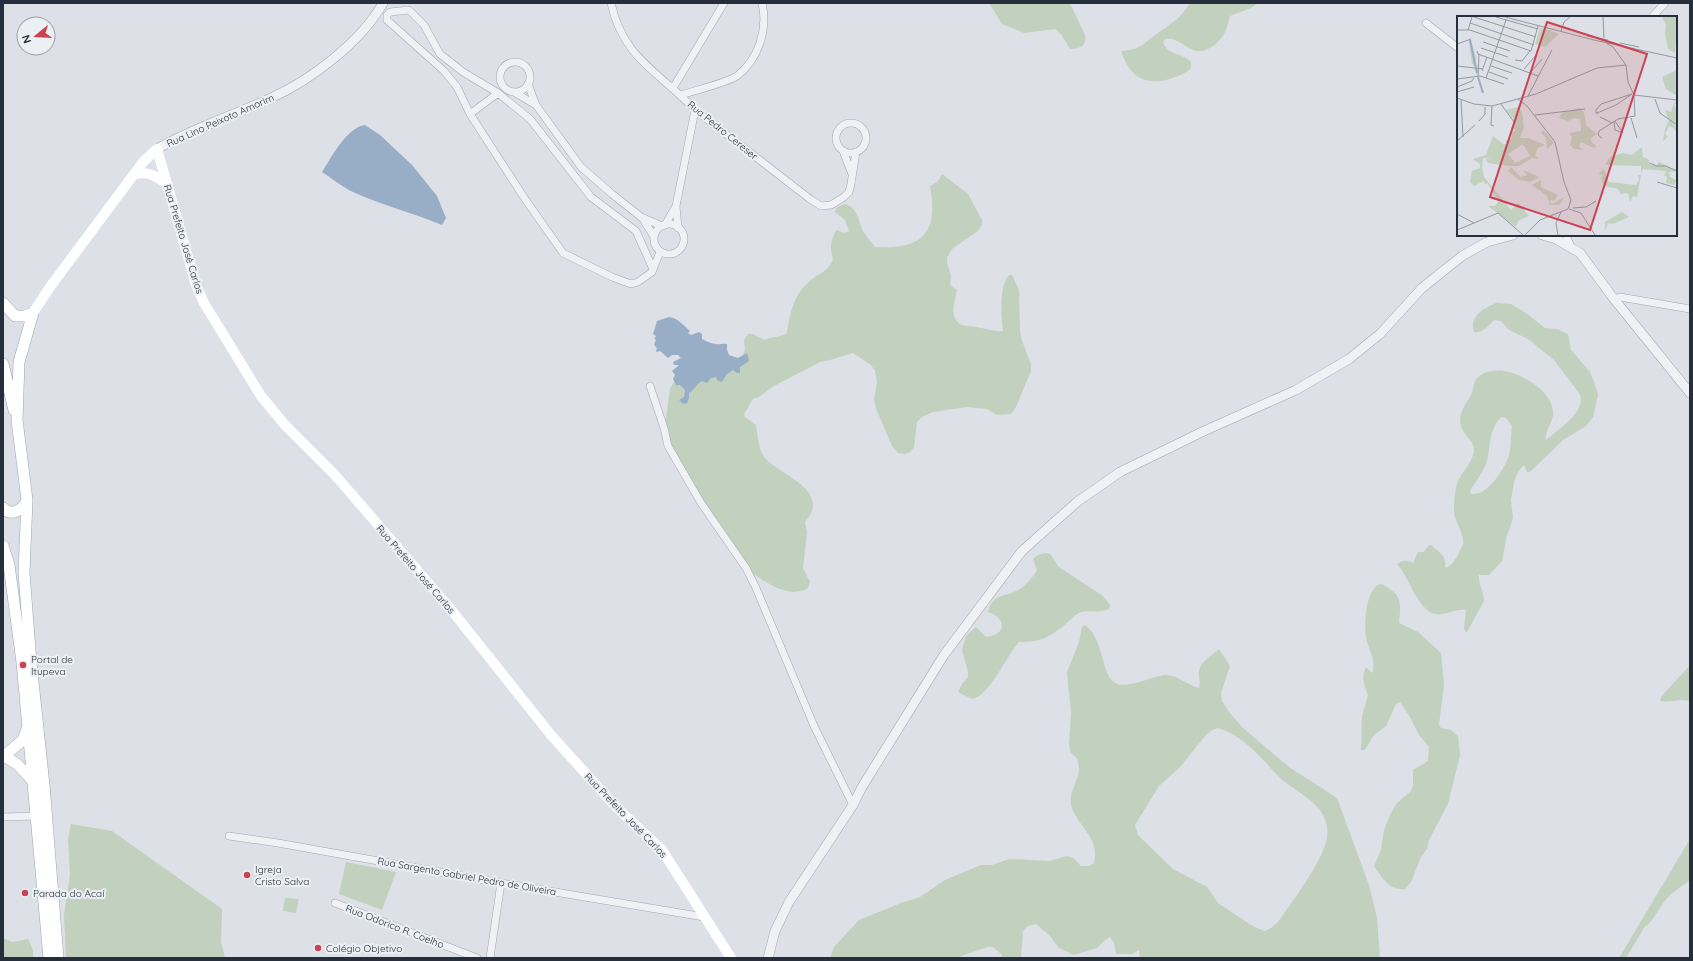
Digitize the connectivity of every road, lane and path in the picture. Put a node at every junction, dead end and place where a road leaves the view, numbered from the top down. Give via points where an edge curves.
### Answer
1 (383, 3) edge
2 (611, 3) edge
3 (724, 3) edge
4 (762, 3) edge
5 (1665, 3) edge
6 (1653, 16) edge
7 (1426, 24) dead end
8 (1457, 47) edge
9 (528, 84) junction
10 (673, 88) junction
11 (498, 92) junction
12 (513, 92) junction
13 (681, 95) junction
14 (536, 105) junction
15 (695, 110) junction
16 (470, 114) junction
17 (157, 150) junction
18 (843, 151) junction
19 (856, 152) junction
20 (134, 174) junction
21 (852, 176) junction
22 (168, 186) junction
23 (676, 206) junction
24 (641, 217) junction
25 (663, 225) junction
26 (678, 228) junction
27 (1509, 236) edge
28 (1546, 236) edge
29 (1566, 236) edge
30 (654, 237) junction
31 (1572, 247) junction
32 (660, 252) junction
33 (653, 269) junction
34 (1614, 299) junction
35 (3, 303) edge
36 (1690, 309) edge
37 (33, 313) junction
38 (3, 364) edge
39 (650, 386) dead end
40 (1690, 393) edge
41 (17, 420) junction
42 (27, 500) junction
43 (3, 508) edge
44 (3, 546) edge
45 (27, 727) junction
46 (33, 781) junction
47 (853, 805) junction
48 (3, 816) edge
49 (36, 816) junction
50 (229, 836) dead end
51 (501, 883) junction
52 (335, 903) dead end
53 (704, 917) junction
54 (49, 958) edge
55 (58, 958) edge
56 (477, 958) edge
57 (490, 958) edge
58 (731, 958) edge
59 (768, 958) edge

1 - 17 street, Rua Lino Peixoto Amorim via 358,36 340,53 292,87 178,137
2 - 10 street, Rua Pedro Cereser via 614,18 628,46 642,62
3 - 10 street
4 - 13 street via 763,34 759,46 747,64 736,76
5 - 6 street
7 - 8 street
9 - 12 street
9 - 12 street via 529,78 525,67 509,63 501,70 500,81 507,90
9 - 14 street
10 - 13 street, Rua Pedro Cereser
11 - 16 street
11 - 16 street via 463,72 440,54 424,25 409,10 390,12 387,20 444,71 457,87
11 - 33 street via 530,119 591,197 636,231
12 - 14 street
13 - 15 street, Rua Pedro Cereser
14 - 24 street via 581,167
15 - 21 street, Rua Pedro Cereser via 821,206 831,205 844,197 849,192
15 - 23 street
16 - 33 street via 563,253 631,284 646,278
17 - 20 main road, Rua Lino Peixoto Amorim
17 - 22 main road, Rua Prefeito José Carlos
18 - 19 street
18 - 19 street via 836,141 837,133 845,124 853,122 860,125 866,136 863,148
18 - 21 street
19 - 21 street, Rua Pedro Cereser
20 - 22 main road via 147,173
20 - 37 main road, Rua Lino Peixoto Amorim
22 - 53 main road, Rua Prefeito José Carlos via 196,285 261,396 285,425 335,475 449,607 551,735 615,806 662,850
23 - 25 street
23 - 26 street
24 - 25 street
24 - 30 street
25 - 26 street via 670,224
25 - 30 street via 655,232
26 - 32 street via 684,236 680,250 671,254
27 - 47 street via 1487,242 1462,256 1422,288 1380,334 1349,359 1296,390 1120,472 1077,502 1022,551 944,655
28 - 31 street
29 - 31 street
30 - 32 street via 655,245
31 - 34 street via 1580,253
32 - 33 street
34 - 36 street via 1620,297
34 - 40 street
35 - 37 main road via 16,316
37 - 41 main road via 19,362
38 - 41 main road
39 - 47 street via 668,446 701,504 746,568 814,726
41 - 42 main road
42 - 43 main road via 23,508 12,513
42 - 55 main road via 24,573
44 - 45 main road via 9,565 18,627
45 - 46 main road
45 - 46 main road via 23,740 4,756 17,764
46 - 49 main road
47 - 59 street via 789,902 774,931
48 - 49 street
49 - 54 main road
50 - 51 street, Rua Sargento Gabriel Pedro de Oliveira via 278,842
51 - 53 street, Rua Sargento Gabriel Pedro de Oliveira
51 - 57 street
52 - 56 street, Rua Odorico R. Coelho
53 - 58 main road, Rua Prefeito José Carlos

